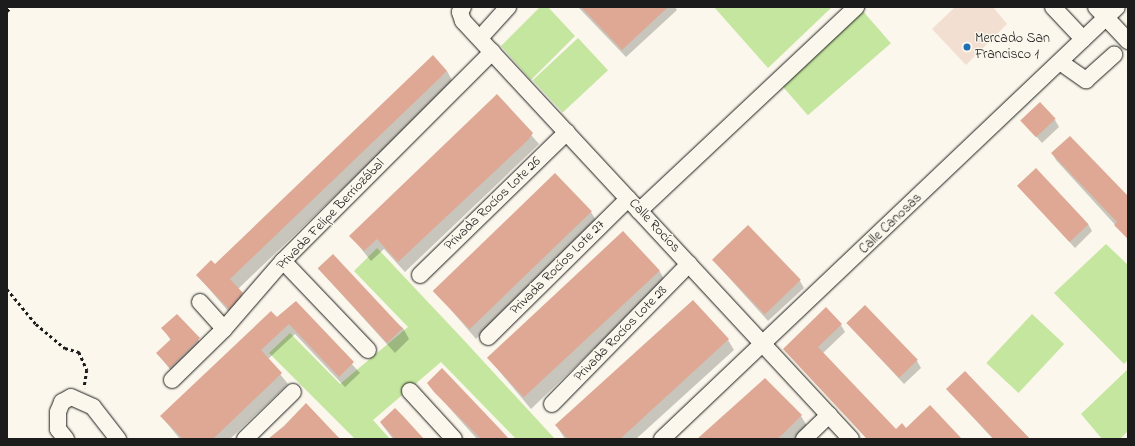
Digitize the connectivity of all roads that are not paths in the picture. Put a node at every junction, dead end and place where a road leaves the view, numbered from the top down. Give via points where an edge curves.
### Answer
1 (508, 7) edge
2 (856, 7) edge
3 (1052, 7) edge
4 (462, 10) edge
5 (1106, 11) edge
6 (480, 38) junction
7 (1083, 39) junction
8 (1128, 41) edge
9 (492, 52) junction
10 (1114, 55) dead end
11 (1060, 62) junction
12 (566, 132) junction
13 (628, 199) junction
14 (639, 211) junction
15 (283, 261) junction
16 (689, 264) junction
17 (420, 275) dead end
18 (200, 302) dead end
19 (224, 329) junction
20 (488, 337) dead end
21 (764, 345) junction
22 (368, 350) dead end
23 (172, 380) dead end
24 (410, 391) dead end
25 (293, 392) dead end
26 (552, 404) dead end
27 (829, 415) junction
28 (66, 439) edge
29 (118, 439) edge
30 (245, 439) edge
31 (454, 439) edge
32 (662, 439) edge
33 (804, 439) edge
34 (851, 439) edge

1 - 6 street
2 - 14 street
3 - 7 street
4 - 6 street, Calle Rocíos
5 - 7 street, Calle Canosas
5 - 8 street
6 - 9 street, Calle Rocíos
7 - 11 street, Calle Canosas
9 - 12 street, Calle Rocíos
9 - 15 street, Privada Felipe Berriozábal
10 - 11 street via 1086,80
11 - 21 street, Calle Canosas
12 - 13 street, Calle Rocíos
12 - 17 street, Privada Rocíos Lote 26
13 - 14 street, Calle Rocíos
13 - 20 street, Privada Rocíos Lote 27
14 - 16 street, Calle Rocíos
15 - 19 street, Privada Felipe Berriozábal
15 - 22 street
16 - 21 street, Calle Rocíos
16 - 26 street, Privada Rocíos Lote 28
18 - 19 street
19 - 23 street, Privada Felipe Berriozábal
21 - 27 street, Calle Rocíos
21 - 32 street, Calle Canosas
24 - 31 street
25 - 30 street
27 - 33 street
27 - 34 street, Calle Rocíos
28 - 29 street via 58,429 58,412 62,402 79,398 93,407

